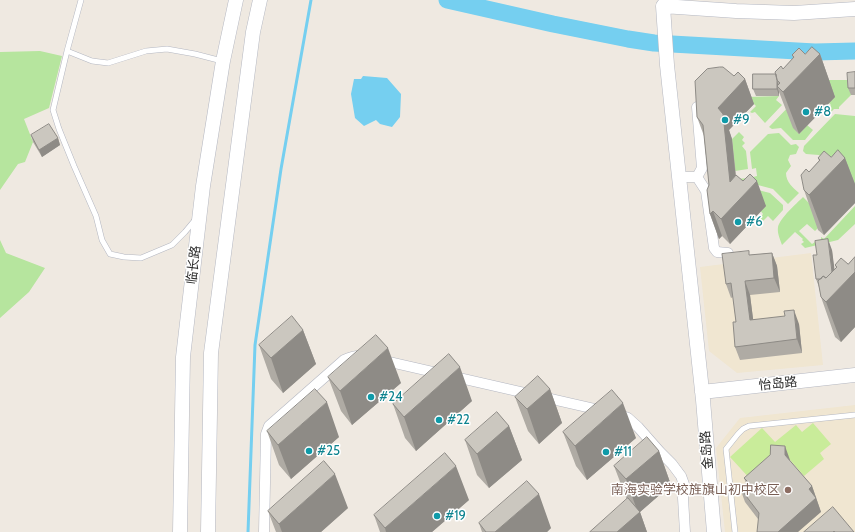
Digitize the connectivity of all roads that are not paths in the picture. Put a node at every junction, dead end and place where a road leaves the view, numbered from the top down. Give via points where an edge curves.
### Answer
1 (81, 0) edge
2 (236, 0) edge
3 (260, 0) edge
4 (855, 9) edge
5 (67, 51) junction
6 (223, 61) junction
7 (698, 95) edge
8 (679, 177) junction
9 (697, 177) junction
10 (200, 213) junction
11 (728, 253) edge
12 (855, 375) edge
13 (855, 384) edge
14 (702, 396) junction
15 (855, 415) edge
16 (180, 532) edge
17 (208, 532) edge
18 (264, 532) edge
19 (685, 532) edge
20 (714, 532) edge
21 (735, 532) edge

1 - 5 lane
2 - 6 main road, 临长路
3 - 17 main road via 252,40 211,352
4 - 8 main road, 金岛路 via 775,12 663,6
5 - 6 lane via 92,61 108,62 146,51 167,49
5 - 10 lane via 53,110 96,216 102,240 110,254 124,258 141,258 172,245
6 - 10 main road, 临长路
7 - 9 street via 702,168
8 - 9 street
8 - 14 main road, 金岛路
9 - 11 street via 706,191 714,248 717,252
10 - 16 main road, 临长路 via 182,357
12 - 14 main road, 怡岛路
13 - 14 main road
14 - 20 main road, 金岛路
15 - 21 lane via 743,428 726,449
18 - 19 street via 266,434 269,426 344,360 358,355 628,418 681,476 685,487

